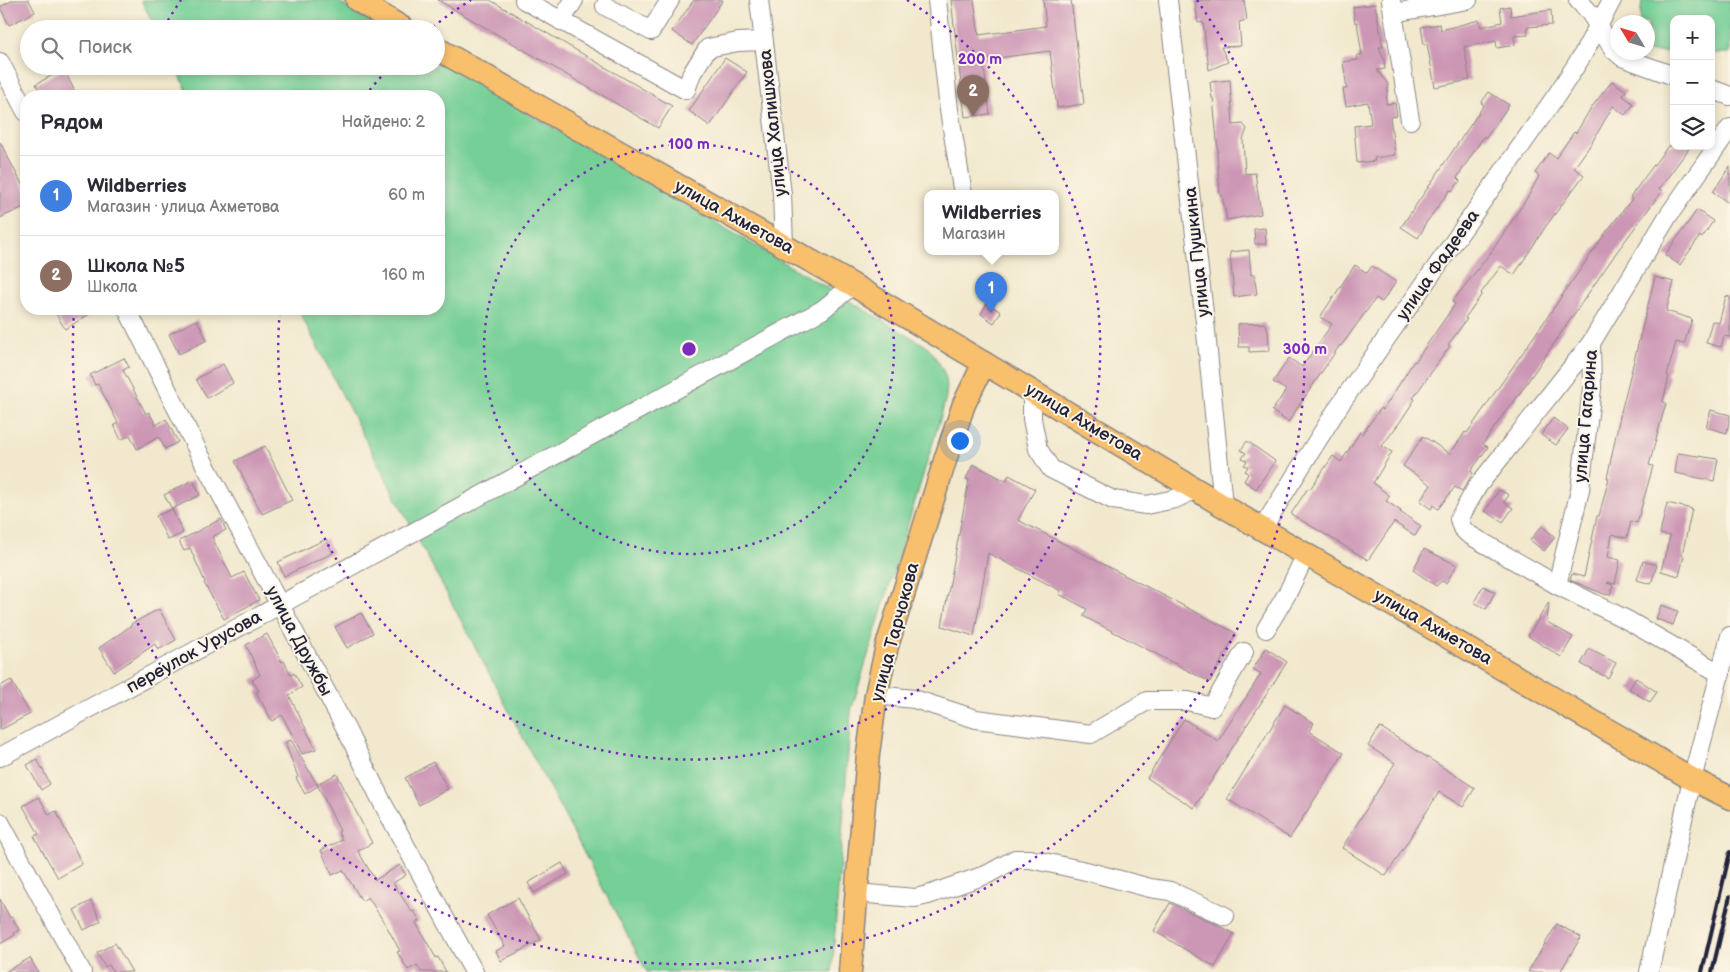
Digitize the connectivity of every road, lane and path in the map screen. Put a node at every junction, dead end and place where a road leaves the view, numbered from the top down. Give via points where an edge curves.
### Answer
1 (357, 0) edge
2 (524, 0) edge
3 (574, 0) edge
4 (759, 0) edge
5 (937, 0) edge
6 (1168, 0) edge
7 (1468, 0) edge
8 (1578, 0) edge
9 (1612, 0) edge
10 (668, 1) edge
11 (603, 2) edge
12 (1392, 7) edge
13 (382, 8) edge
14 (395, 20) edge
15 (561, 21) junction
16 (1599, 26) junction
17 (764, 41) junction
18 (445, 53) edge
19 (0, 62) edge
20 (1670, 75) edge
21 (1715, 90) edge
22 (1730, 96) edge
23 (20, 100) edge
24 (1410, 120) dead end
25 (1730, 128) edge
26 (962, 190) edge
27 (784, 246) junction
28 (853, 285) junction
29 (130, 315) edge
30 (1592, 343) junction
31 (984, 362) junction
32 (1032, 391) junction
33 (1196, 489) junction
34 (1223, 505) junction
35 (1262, 529) junction
36 (1306, 554) junction
37 (1557, 585) junction
38 (279, 605) junction
39 (1266, 629) dead end
40 (1730, 636) edge
41 (1244, 652) dead end
42 (1721, 674) junction
43 (876, 695) junction
44 (0, 757) edge
45 (1692, 779) junction
46 (1730, 798) edge
47 (0, 822) edge
48 (856, 894) junction
49 (1225, 916) dead end
50 (82, 972) edge
51 (474, 972) edge
52 (850, 972) edge
53 (1648, 972) edge

1 - 13 main road
2 - 15 street
3 - 15 street
4 - 17 street, улица Халишхова
5 - 26 street via 949,110
6 - 34 street, улица Пушкина
7 - 12 street
8 - 16 street
9 - 16 street, улица Фадеева
10 - 11 street via 651,31
12 - 24 street
13 - 14 main road
15 - 17 street via 686,90 692,73 708,48
16 - 20 street via 1609,44 1622,57
16 - 35 street, улица Фадеева via 1558,93 1339,406
17 - 27 street, улица Халишхова via 782,194
18 - 27 main road, улица Ахметова
19 - 23 street
21 - 22 street
25 - 30 street, улица Гагарина via 1658,233
27 - 28 main road, улица Ахметова
28 - 31 main road, улица Ахметова
28 - 38 street, переулок Урусова via 822,310
29 - 38 street, улица Дружбы
30 - 37 street, улица Гагарина via 1592,388 1583,470
30 - 37 street via 1477,486 1459,520 1468,534
31 - 32 main road, улица Ахметова
31 - 43 main road, улица Тарчокова via 964,404 948,451 887,646
32 - 33 main road, улица Ахметова
32 - 33 street via 1032,419 1038,449 1052,469 1113,500 1146,505 1176,499
33 - 34 main road, улица Ахметова
34 - 35 main road, улица Ахметова
35 - 36 main road, улица Ахметова
36 - 39 street
36 - 45 main road, улица Ахметова
37 - 42 street via 1620,616
38 - 44 street, переулок Урусова
38 - 51 street, улица Дружбы
40 - 42 street
41 - 43 street via 1212,707 1188,701 1147,701 1091,734 976,718 914,699
42 - 45 street
43 - 48 main road, улица Тарчокова
45 - 46 main road, улица Ахметова
45 - 53 street
47 - 50 street
48 - 49 street via 915,898 988,874 1014,859 1030,859 1170,891
48 - 52 main road, улица Тарчокова

